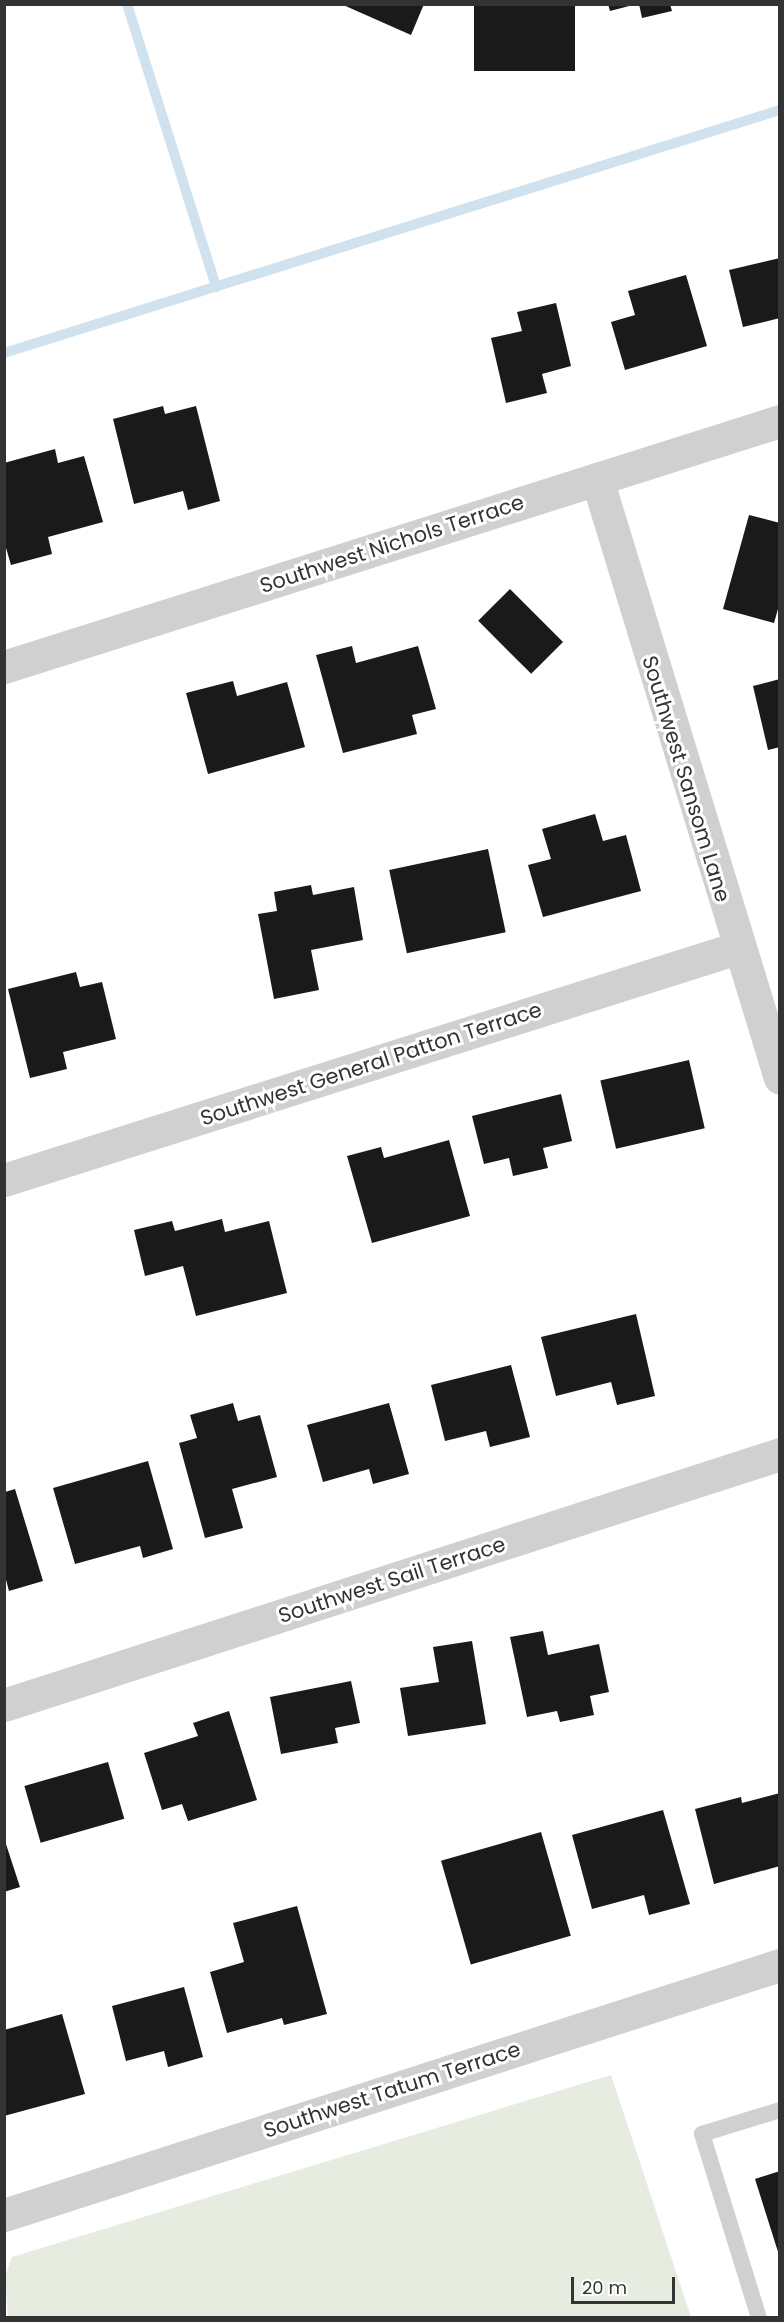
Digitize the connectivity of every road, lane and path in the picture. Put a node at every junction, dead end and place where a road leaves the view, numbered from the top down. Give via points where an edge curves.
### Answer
1 (780, 421) edge
2 (597, 479) junction
3 (4, 667) edge
4 (737, 948) junction
5 (780, 1078) edge
6 (4, 1180) edge
7 (780, 1454) edge
8 (4, 1705) edge
9 (780, 1965) edge
10 (780, 2110) edge
11 (4, 2215) edge
12 (759, 2318) edge

1 - 2 street, Southwest Nichols Terrace
2 - 3 street, Southwest Nichols Terrace
2 - 4 street, Southwest Sansom Lane
4 - 5 street, Southwest Sansom Lane
4 - 6 street, Southwest General Patton Terrace
7 - 8 street, Southwest Sail Terrace
9 - 11 street, Southwest Tatum Terrace
10 - 12 lane via 702,2134

